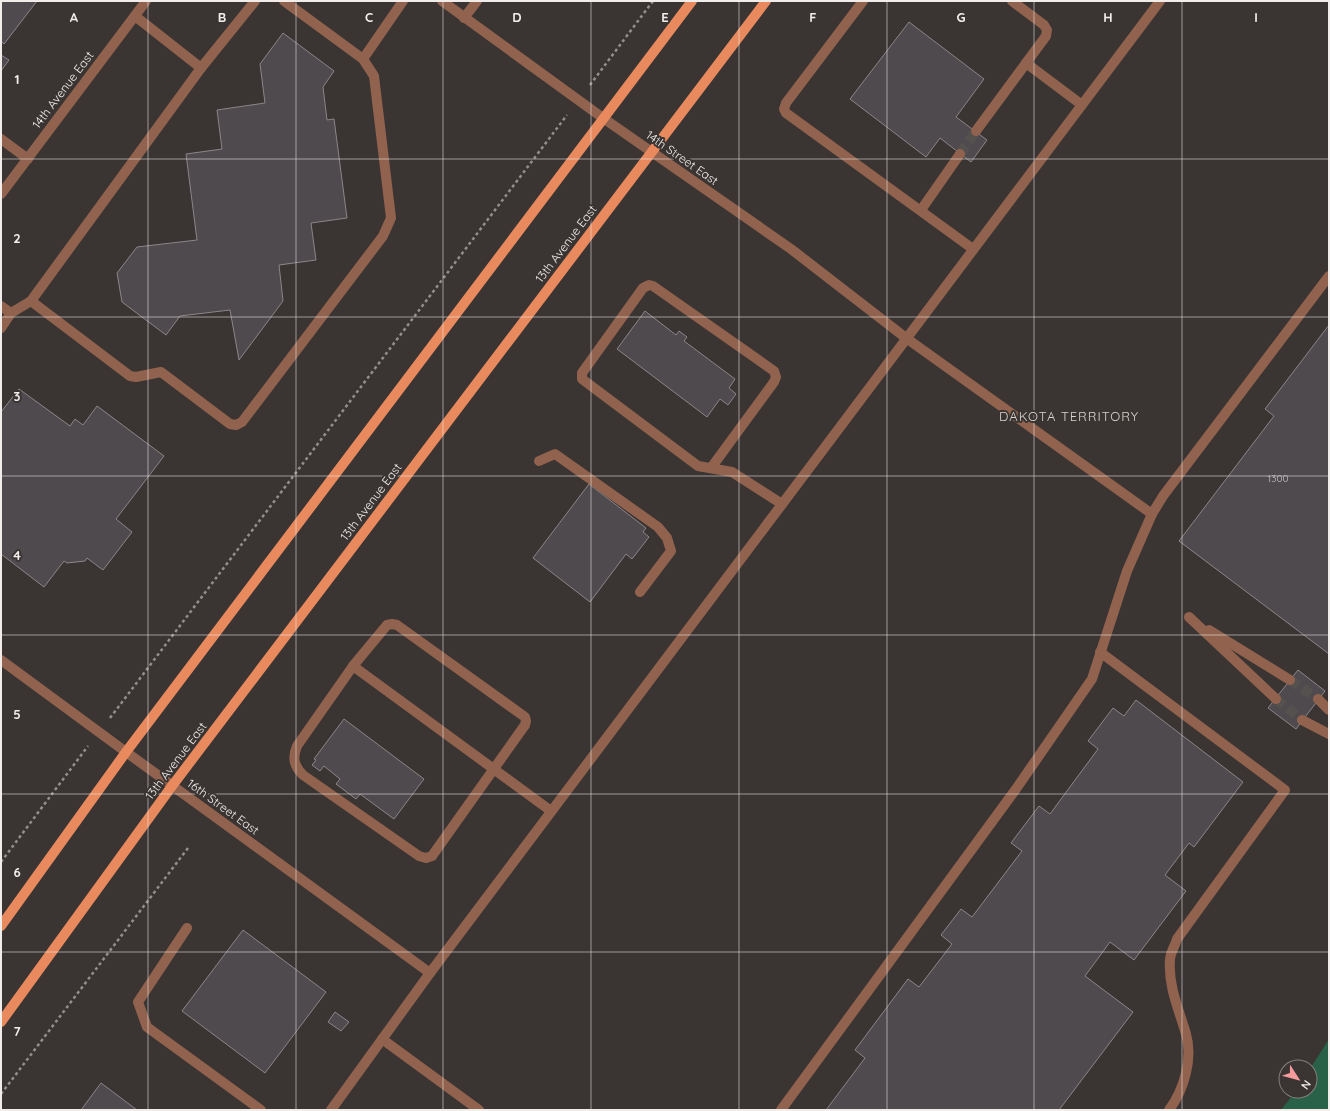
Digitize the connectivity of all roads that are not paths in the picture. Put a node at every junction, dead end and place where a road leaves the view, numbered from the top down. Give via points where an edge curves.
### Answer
1 (146, 1) edge
2 (255, 1) edge
3 (284, 1) edge
4 (403, 1) edge
5 (442, 1) edge
6 (477, 1) edge
7 (692, 1) edge
8 (766, 1) edge
9 (863, 1) edge
10 (1012, 1) edge
11 (1160, 1) edge
12 (136, 16) junction
13 (464, 18) junction
14 (363, 59) junction
15 (1026, 63) junction
16 (202, 68) junction
17 (1082, 105) junction
18 (603, 118) junction
19 (976, 131) tunnel mouth
20 (1, 139) edge
21 (652, 152) junction
22 (960, 154) tunnel mouth
23 (28, 159) junction
24 (1, 194) edge
25 (921, 210) junction
26 (973, 249) junction
27 (1329, 276) edge
28 (31, 301) junction
29 (1, 306) edge
30 (11, 314) junction
31 (1, 328) edge
32 (906, 338) junction
33 (539, 461) dead end
34 (711, 468) junction
35 (782, 504) junction
36 (1152, 514) junction
37 (640, 592) dead end
38 (1100, 652) junction
39 (1, 660) edge
40 (353, 666) junction
41 (1290, 680) tunnel mouth
42 (1276, 698) tunnel mouth
43 (1318, 699) tunnel mouth
44 (1329, 710) edge
45 (1302, 720) tunnel mouth
46 (1329, 734) edge
47 (126, 752) junction
48 (493, 769) junction
49 (172, 786) junction
50 (551, 811) junction
51 (1, 926) edge
52 (187, 928) dead end
53 (430, 973) junction
54 (1, 1022) edge
55 (382, 1039) junction
56 (261, 1110) edge
57 (331, 1110) edge
58 (479, 1110) edge
59 (781, 1110) edge
60 (1169, 1110) edge

1 - 12 street, 14th Avenue East
2 - 16 street
3 - 14 street
4 - 14 street
5 - 13 street, 14th Street East
6 - 13 street
7 - 18 main road
8 - 21 main road, 13th Avenue East
9 - 25 street via 784,108 786,113
10 - 15 street via 1047,30 1046,36
11 - 17 street
12 - 16 street
12 - 23 street, 14th Avenue East
13 - 18 street, 14th Street East
14 - 28 street via 374,76 391,218 383,236 242,422 230,424 160,372 130,376
15 - 17 street
15 - 19 street
16 - 28 street
17 - 26 street
18 - 21 street, 14th Street East
18 - 47 main road
20 - 23 street
21 - 32 street, 14th Street East via 791,250
21 - 49 main road, 13th Avenue East
22 - 25 street
23 - 24 street, 14th Avenue East
25 - 26 street
26 - 32 street
27 - 36 street
28 - 30 street
29 - 30 street
30 - 31 street
32 - 35 street
32 - 36 street, 14th Street East
33 - 37 street via 556,454 658,527 667,538 671,551
34 - 34 street via 698,466 582,379 582,373 643,288 649,285 774,371 774,382
34 - 35 street via 732,472
35 - 50 street
36 - 38 street via 1127,572
38 - 59 street via 1092,679 1016,789
38 - 60 street via 1285,790 1177,940 1170,958 1171,983 1189,1055 1177,1099
39 - 47 street, 16th Street East
40 - 48 street
40 - 48 street via 387,625 396,625 525,716 525,725
40 - 48 street via 296,746 294,761 297,769 303,774 419,856 426,858 432,856
41 - 42 street via 1189,617
43 - 44 street
45 - 46 street
47 - 49 street, 16th Street East
47 - 51 main road
48 - 50 street
49 - 53 street, 16th Street East
49 - 54 main road, 13th Avenue East
50 - 53 street
52 - 56 street via 138,1002 147,1027
53 - 55 street
55 - 57 street
55 - 58 street

